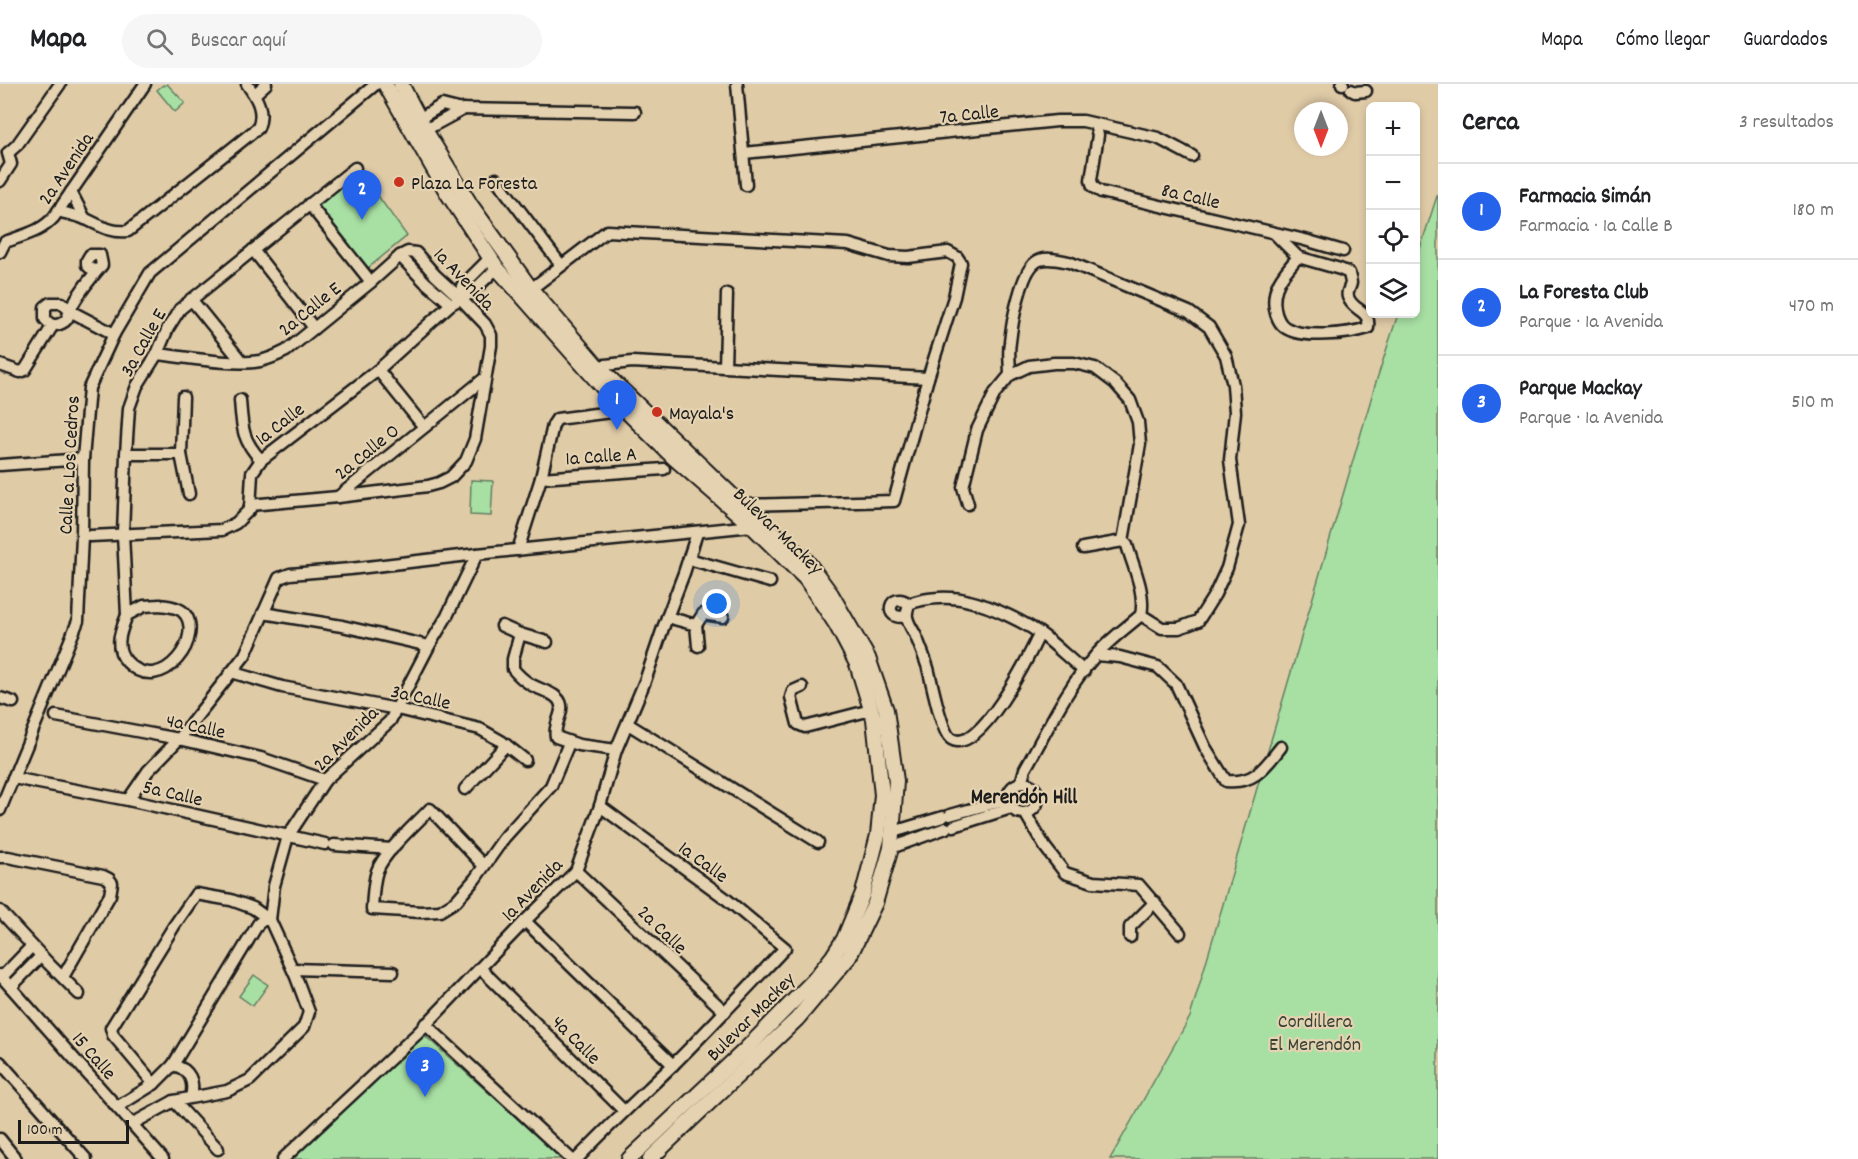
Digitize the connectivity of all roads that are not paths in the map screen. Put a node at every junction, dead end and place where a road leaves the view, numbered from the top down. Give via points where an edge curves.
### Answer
1 (60, 84) edge
2 (145, 84) edge
3 (247, 84) edge
4 (266, 84) edge
5 (376, 84) edge
6 (385, 84) edge
7 (401, 84) edge
8 (737, 84) edge
9 (1345, 86) edge
10 (1366, 91) dead end
11 (255, 94) junction
12 (635, 112) dead end
13 (417, 123) junction
14 (1095, 125) junction
15 (4, 153) edge
16 (744, 153) junction
17 (1192, 156) dead end
18 (355, 168) dead end
19 (496, 178) dead end
20 (0, 181) edge
21 (746, 185) dead end
22 (71, 192) junction
23 (309, 204) junction
24 (58, 211) junction
25 (85, 219) junction
26 (1275, 234) junction
27 (3, 240) edge
28 (253, 250) junction
29 (1343, 251) dead end
30 (0, 252) edge
31 (400, 256) joint
32 (1298, 257) junction
33 (494, 263) junction
34 (561, 265) junction
35 (98, 271) dead end
36 (371, 282) junction
37 (531, 289) junction
38 (728, 294) dead end
39 (191, 299) junction
40 (456, 301) junction
41 (69, 314) junction
42 (53, 325) junction
43 (314, 328) junction
44 (113, 337) junction
45 (157, 354) junction
46 (242, 362) junction
47 (0, 365) edge
48 (597, 366) junction
49 (725, 367) junction
50 (378, 370) junction
51 (1010, 375) junction
52 (485, 378) junction
53 (928, 378) junction
54 (183, 397) dead end
55 (240, 400) dead end
56 (626, 410) junction
57 (424, 427) junction
58 (126, 454) junction
59 (181, 454) junction
60 (83, 459) junction
61 (261, 460) junction
62 (0, 465) edge
63 (664, 468) dead end
64 (541, 478) junction
65 (189, 494) dead end
66 (338, 497) junction
67 (968, 504) dead end
68 (250, 505) junction
69 (742, 505) junction
70 (752, 526) junction
71 (697, 533) junction
72 (123, 534) junction
73 (90, 536) dead end
74 (1123, 541) junction
75 (1083, 548) dead end
76 (518, 550) junction
77 (477, 554) junction
78 (689, 559) junction
79 (770, 582) dead end
80 (909, 604) junction
81 (263, 613) junction
82 (127, 615) junction
83 (1141, 615) junction
84 (906, 616) junction
85 (667, 617) junction
86 (723, 617) dead end
87 (696, 625) junction
88 (502, 626) dead end
89 (520, 633) junction
90 (1040, 633) junction
91 (547, 642) dead end
92 (429, 646) junction
93 (699, 646) dead end
94 (1096, 654) junction
95 (1084, 671) junction
96 (231, 672) junction
97 (802, 687) dead end
98 (0, 698) edge
99 (13, 702) dead end
100 (397, 709) junction
101 (872, 710) junction
102 (56, 716) dead end
103 (628, 724) junction
104 (179, 739) junction
105 (569, 743) junction
106 (506, 745) junction
107 (1281, 747) dead end
108 (616, 750) junction
109 (525, 760) dead end
110 (13, 778) junction
111 (325, 780) junction
112 (1021, 783) junction
113 (465, 789) dead end
114 (128, 800) junction
115 (1010, 803) junction
116 (600, 806) junction
117 (0, 810) edge
118 (1025, 813) junction
119 (948, 821) junction
120 (893, 832) junction
121 (288, 836) junction
122 (818, 842) dead end
123 (881, 842) junction
124 (392, 849) junction
125 (0, 857) edge
126 (484, 866) junction
127 (576, 871) junction
128 (1155, 902) junction
129 (0, 911) edge
130 (270, 920) junction
131 (525, 921) junction
132 (1180, 933) dead end
133 (1130, 937) dead end
134 (32, 946) junction
135 (41, 956) junction
136 (480, 968) junction
137 (293, 969) junction
138 (393, 972) dead end
139 (1, 976) edge
140 (63, 978) junction
141 (11, 987) junction
142 (80, 994) dead end
143 (725, 1012) junction
144 (425, 1024) junction
145 (0, 1062) edge
146 (173, 1065) junction
147 (673, 1065) junction
148 (154, 1084) junction
149 (191, 1097) junction
150 (174, 1101) junction
151 (117, 1107) junction
152 (624, 1111) junction
153 (132, 1124) junction
154 (0, 1139) edge
155 (218, 1149) dead end
156 (16, 1159) edge
157 (86, 1159) edge
158 (164, 1159) edge
159 (283, 1159) edge
160 (571, 1159) edge
161 (577, 1159) edge
162 (629, 1159) edge
163 (650, 1159) edge

1 - 15 street via 17,145
2 - 22 street, 2a Avenida
3 - 11 street
4 - 11 street
5 - 44 street, Calle a Los Cedros via 150,273
6 - 13 main road, Bulevar Mackey
7 - 13 main road, Bulevar Mackey
8 - 16 street
9 - 10 street
11 - 25 street via 262,111 258,128 128,231 117,232
12 - 13 street via 464,109
13 - 33 main road, Bulevar Mackey via 448,194
13 - 37 main road, Bulevar Mackey
14 - 16 street, 7a Calle via 1057,121
14 - 17 street, 7a Calle via 1158,138
14 - 26 street, 8a Calle via 1098,135 1091,180 1101,192
15 - 20 street via 11,164
16 - 21 street
18 - 23 street, 3a Calle E
19 - 34 street
22 - 24 street, 2a Avenida
22 - 25 street
23 - 28 street, 3a Calle E
23 - 36 street
24 - 25 street
24 - 27 street, 2a Avenida via 46,226
26 - 29 street, 8a Calle
26 - 32 street
27 - 30 street, 2a Avenida
28 - 39 street, 3a Calle E
28 - 43 street
31 - 36 street, 2a Calle E
31 - 40 street, 1a Avenida via 425,282
32 - 32 street via 1282,275 1273,299 1276,316 1285,328 1319,334 1368,328 1365,314 1349,299 1349,273
33 - 40 street, 1a Calle via 462,286
33 - 56 main road, Bulevar Mackey
34 - 37 street
34 - 53 street via 606,231 848,244 889,256 948,252 961,263 959,276
35 - 41 street
36 - 43 street, 2a Calle E
37 - 48 main road, Bulevar Mackey
38 - 49 street
39 - 45 street, 3a Calle E via 168,328
39 - 46 street
40 - 50 street, 1a Calle
40 - 52 street, 1a Avenida via 485,324 491,335
41 - 42 street via 61,324
41 - 42 street via 62,303 50,303 45,307 45,319
41 - 44 street
42 - 47 street via 23,372
43 - 46 street, 2a Calle E via 286,351 260,361
44 - 60 street, Calle a Los Cedros via 89,388
45 - 46 street, 2a Calle E
45 - 58 street, 3a Calle E via 137,386 129,408
48 - 49 street via 632,362
48 - 69 main road, Bulevar Mackey
49 - 53 street
50 - 57 street
50 - 61 street, 1a Calle
51 - 67 street via 994,393 977,430 963,487
51 - 74 street via 1029,366 1074,363 1095,368 1130,400 1140,444
51 - 83 street via 1009,344 1027,271 1037,260 1048,259 1069,262 1189,312 1209,327 1226,356 1233,385 1235,412 1230,460 1239,525 1227,568 1197,621 1179,628 1162,628
52 - 57 street, 2a Calle O
52 - 66 street, 1a Avenida via 475,440 466,461 452,477 428,486
53 - 69 street via 894,501
54 - 59 street
55 - 61 street via 244,437
56 - 64 street via 557,419
56 - 70 main road, Bulevar Mackey
57 - 66 street, 2a Calle O
58 - 59 street
58 - 72 street, 3a Calle E
59 - 65 street
60 - 62 street
60 - 110 street, Calle a Los Cedros via 78,621
61 - 68 street, 1a Calle via 252,473
63 - 64 street, 1a Calle A
64 - 76 street
66 - 68 street, 2a Calle O
68 - 72 street via 248,513 236,524 222,530
69 - 120 main road, Bulevar Mackey via 806,560 868,658 886,710 896,781
70 - 71 street
70 - 101 main road, Bulevar Mackey via 806,579 836,624 858,664
71 - 76 street
71 - 78 street, 1a Avenida
72 - 73 street
72 - 82 street, 3a Calle E
74 - 75 street
74 - 83 street via 1140,583
76 - 77 street
77 - 81 street via 290,574 279,578
77 - 92 street, 2a Avenida
78 - 79 street
78 - 85 street, 1a Avenida
80 - 84 street
80 - 84 street via 899,599 891,606 894,616
80 - 90 street via 940,598 968,600
81 - 92 street
81 - 96 street via 245,655
82 - 82 street via 119,636 122,656 135,670 165,670 176,662 188,639 188,619 182,611 173,606 152,605
83 - 94 street
84 - 90 street via 924,654 944,729 954,740 978,732 1028,659
85 - 87 street
85 - 103 street, 1a Avenida
86 - 87 street via 703,614
87 - 93 street
88 - 89 street
89 - 91 street
89 - 105 street via 513,669 561,703 555,733
90 - 95 street
92 - 100 street, 2a Avenida
94 - 95 street
94 - 107 street via 1158,667 1176,684 1205,747 1227,781 1240,783 1251,778
95 - 112 street via 1068,692
96 - 100 street, 3a Calle via 282,687
96 - 104 street
97 - 101 street via 790,697 798,724 805,726
98 - 99 street
100 - 106 street, 3a Calle via 480,729
100 - 111 street, 2a Avenida via 390,722
101 - 123 main road, Bulevar Mackey via 882,795
102 - 104 street, 4a Calle
103 - 108 street, 1a Avenida
103 - 122 street
104 - 111 street, 4a Calle via 261,758
104 - 114 street via 148,771
105 - 108 street
105 - 126 street via 551,786
106 - 109 street, 3a Calle
106 - 113 street
108 - 116 street, 1a Avenida
110 - 114 street, 5a Calle
110 - 117 street, Calle a Los Cedros
111 - 121 street, 2a Avenida
112 - 115 street via 1010,789
112 - 118 street via 1028,783 1038,794 1034,808
114 - 121 street, 5a Calle
115 - 118 street via 1015,811
115 - 119 street
116 - 127 street, 1a Avenida
116 - 143 street, 1a Calle via 725,898 784,948
118 - 128 street via 1065,873 1092,882 1139,885
119 - 120 street
119 - 123 street
120 - 123 main road
121 - 124 street, 5a Calle
121 - 130 street, 2a Avenida via 274,886
123 - 162 main road, Bulevar Mackey via 844,939 833,956 746,1049
123 - 163 main road, Bulevar Mackey via 875,903 849,957 797,1019
124 - 126 street via 430,809
124 - 126 street via 378,868 372,909 440,911 456,901
125 - 140 street via 103,876 112,883 110,895
127 - 131 street, 1a Avenida
127 - 143 street, 2a Calle
128 - 132 street
128 - 133 street via 1130,927
129 - 134 street
130 - 137 street
130 - 146 street via 258,924
130 - 148 street via 231,900 196,894 111,1028
131 - 136 street, 1a Avenida
131 - 147 street
134 - 135 street
134 - 139 street
135 - 140 street
135 - 141 street
136 - 144 street, 1a Avenida
136 - 152 street, 4a Calle
137 - 138 street
137 - 149 street via 309,1012 304,1027 250,1080 227,1091
139 - 141 street, 15 Calle
140 - 142 street
141 - 151 street, 15 Calle
143 - 147 street
144 - 159 street, 1a Avenida
144 - 160 street
145 - 157 street
146 - 148 street
146 - 149 street via 187,1072 192,1080
147 - 152 street
148 - 151 street
149 - 150 street
150 - 153 street
150 - 155 street
151 - 153 street, 15 Calle
152 - 161 street
153 - 158 street, 15 Calle
154 - 156 street

